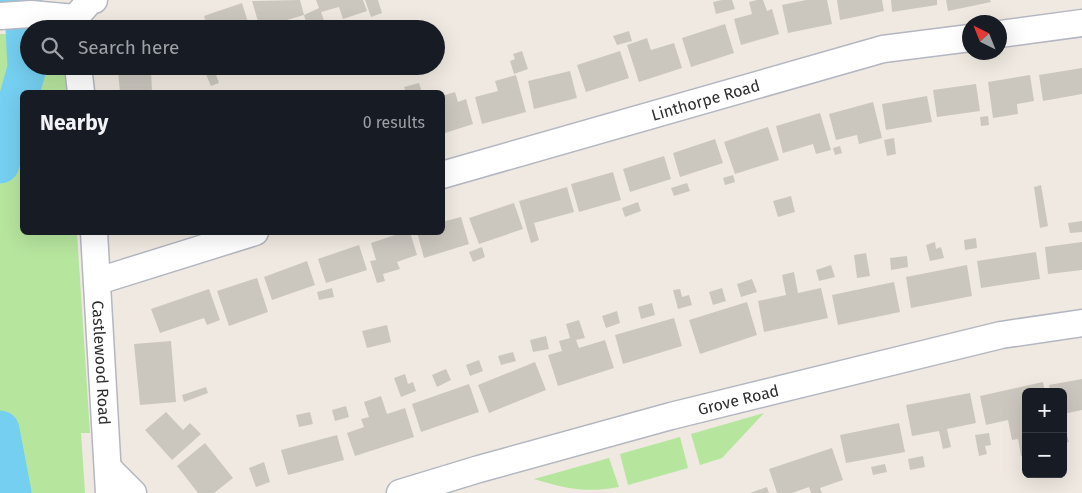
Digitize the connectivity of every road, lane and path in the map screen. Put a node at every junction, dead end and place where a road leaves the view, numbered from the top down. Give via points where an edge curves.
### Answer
1 (84, 12) edge
2 (16, 15) edge
3 (1082, 23) edge
4 (1007, 33) edge
5 (962, 39) edge
6 (79, 75) edge
7 (81, 90) edge
8 (445, 175) edge
9 (94, 235) edge
10 (246, 235) edge
11 (98, 280) junction
12 (1082, 323) edge
13 (109, 481) edge
14 (133, 493) edge
15 (400, 493) edge

1 - 2 street
3 - 4 street
5 - 8 street, Linthorpe Road via 883,49
6 - 7 street
9 - 11 street, Castlewood Road
10 - 11 street
11 - 13 street, Castlewood Road
12 - 15 street, Grove Road via 1001,335 676,414
13 - 14 street

